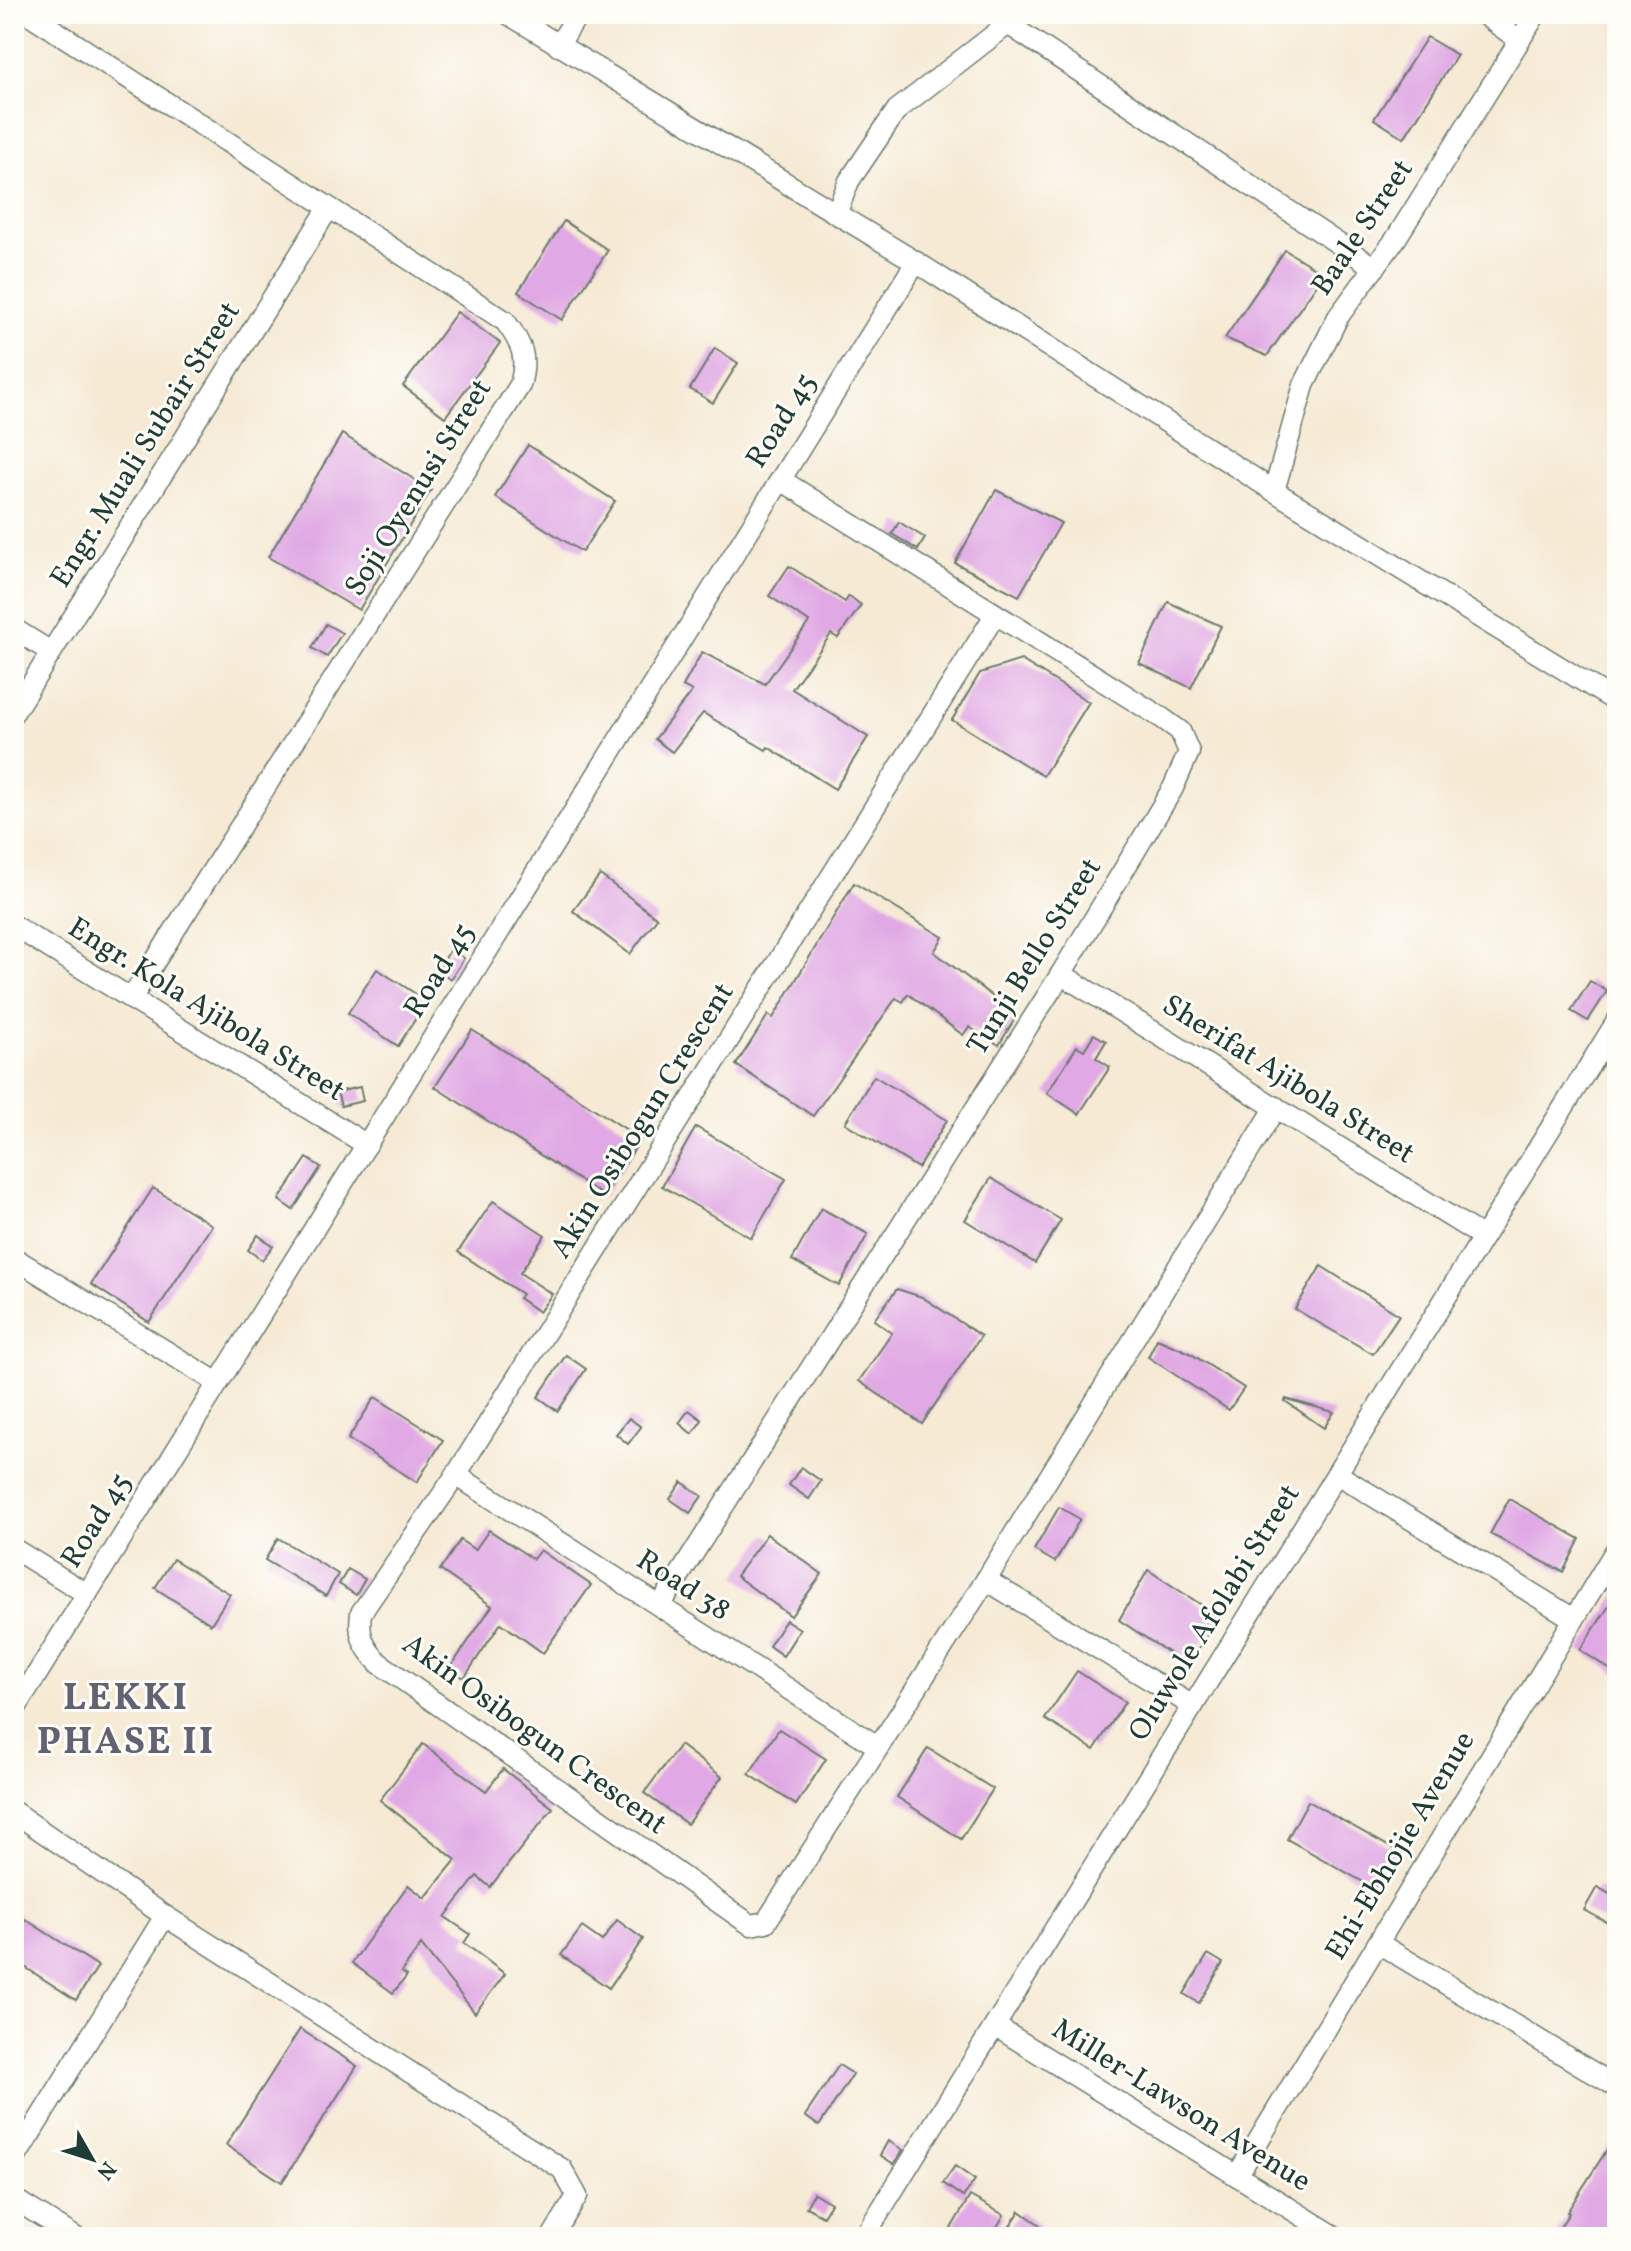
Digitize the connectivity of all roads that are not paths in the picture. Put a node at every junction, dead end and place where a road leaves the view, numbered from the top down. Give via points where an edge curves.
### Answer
1 (29, 14) edge
2 (508, 14) edge
3 (578, 14) edge
4 (1483, 14) edge
5 (1536, 14) edge
6 (1007, 19) edge
7 (1519, 40) junction
8 (558, 46) junction
9 (328, 209) junction
10 (836, 214) junction
11 (916, 262) junction
12 (1375, 268) junction
13 (781, 480) junction
14 (1274, 491) junction
15 (995, 615) junction
16 (14, 629) edge
17 (51, 652) junction
18 (1617, 702) edge
19 (14, 712) edge
20 (14, 926) edge
21 (1061, 974) junction
22 (131, 999) junction
23 (1617, 1021) edge
24 (1276, 1107) junction
25 (367, 1145) junction
26 (1483, 1237) junction
27 (14, 1258) edge
28 (218, 1383) junction
29 (1337, 1474) junction
30 (456, 1475) junction
31 (1617, 1548) edge
32 (14, 1549) edge
33 (986, 1580) junction
34 (87, 1594) junction
35 (660, 1606) junction
36 (1574, 1619) junction
37 (1193, 1706) junction
38 (14, 1711) edge
39 (877, 1746) junction
40 (14, 1812) edge
41 (165, 1916) junction
42 (1378, 1943) junction
43 (995, 2026) junction
44 (1617, 2087) edge
45 (14, 2160) edge
46 (1237, 2176) junction
47 (14, 2199) edge
48 (75, 2237) edge
49 (552, 2237) edge
50 (864, 2237) edge
51 (1336, 2237) edge

1 - 9 street, Soji Oyenusi Street
2 - 8 street
3 - 8 street
4 - 7 street
5 - 7 street, Baale Street
6 - 10 street via 897,110 849,181
6 - 12 street
7 - 12 street, Baale Street
8 - 10 street
9 - 17 street, Engr. Muali Subair Street
9 - 22 street, Soji Oyenusi Street via 505,321 524,346 525,367 520,385
10 - 11 street
11 - 13 street, Road 45
11 - 14 street
12 - 14 street, Baale Street via 1338,317 1304,385
13 - 15 street, Tunji Bello Street
13 - 25 street, Road 45
14 - 18 street
15 - 21 street, Tunji Bello Street via 1162,718 1188,745 1173,788
15 - 30 street, Akin Osibogun Crescent
16 - 17 street
17 - 19 street, Engr. Muali Subair Street
20 - 22 street, Engr. Kola Ajibola Street
21 - 24 street, Sherifat Ajibola Street
21 - 35 street, Tunji Bello Street
22 - 25 street, Engr. Kola Ajibola Street
23 - 26 street, Oluwole Afolabi Street
24 - 26 street, Sherifat Ajibola Street
24 - 33 street, Akin Osibogun Crescent
25 - 28 street, Road 45
26 - 29 street, Oluwole Afolabi Street
27 - 28 street
28 - 34 street, Road 45
29 - 36 street
29 - 37 street, Oluwole Afolabi Street
30 - 35 street, Road 38
30 - 39 street, Akin Osibogun Crescent via 361,1613 359,1628 366,1649 745,1921 759,1924 772,1916
31 - 36 street, Ehi-Ebhojie Avenue
32 - 34 street
33 - 37 street
33 - 39 street, Akin Osibogun Crescent
34 - 38 street, Road 45
35 - 39 street, Road 38
36 - 42 street, Ehi-Ebhojie Avenue
37 - 43 street, Oluwole Afolabi Street
40 - 41 street
41 - 45 street
41 - 49 street via 562,2169 577,2196
42 - 44 street
42 - 46 street, Ehi-Ebhojie Avenue
43 - 46 street, Miller-Lawson Avenue
43 - 50 street, Oluwole Afolabi Street
46 - 51 street, Miller-Lawson Avenue
47 - 48 street

